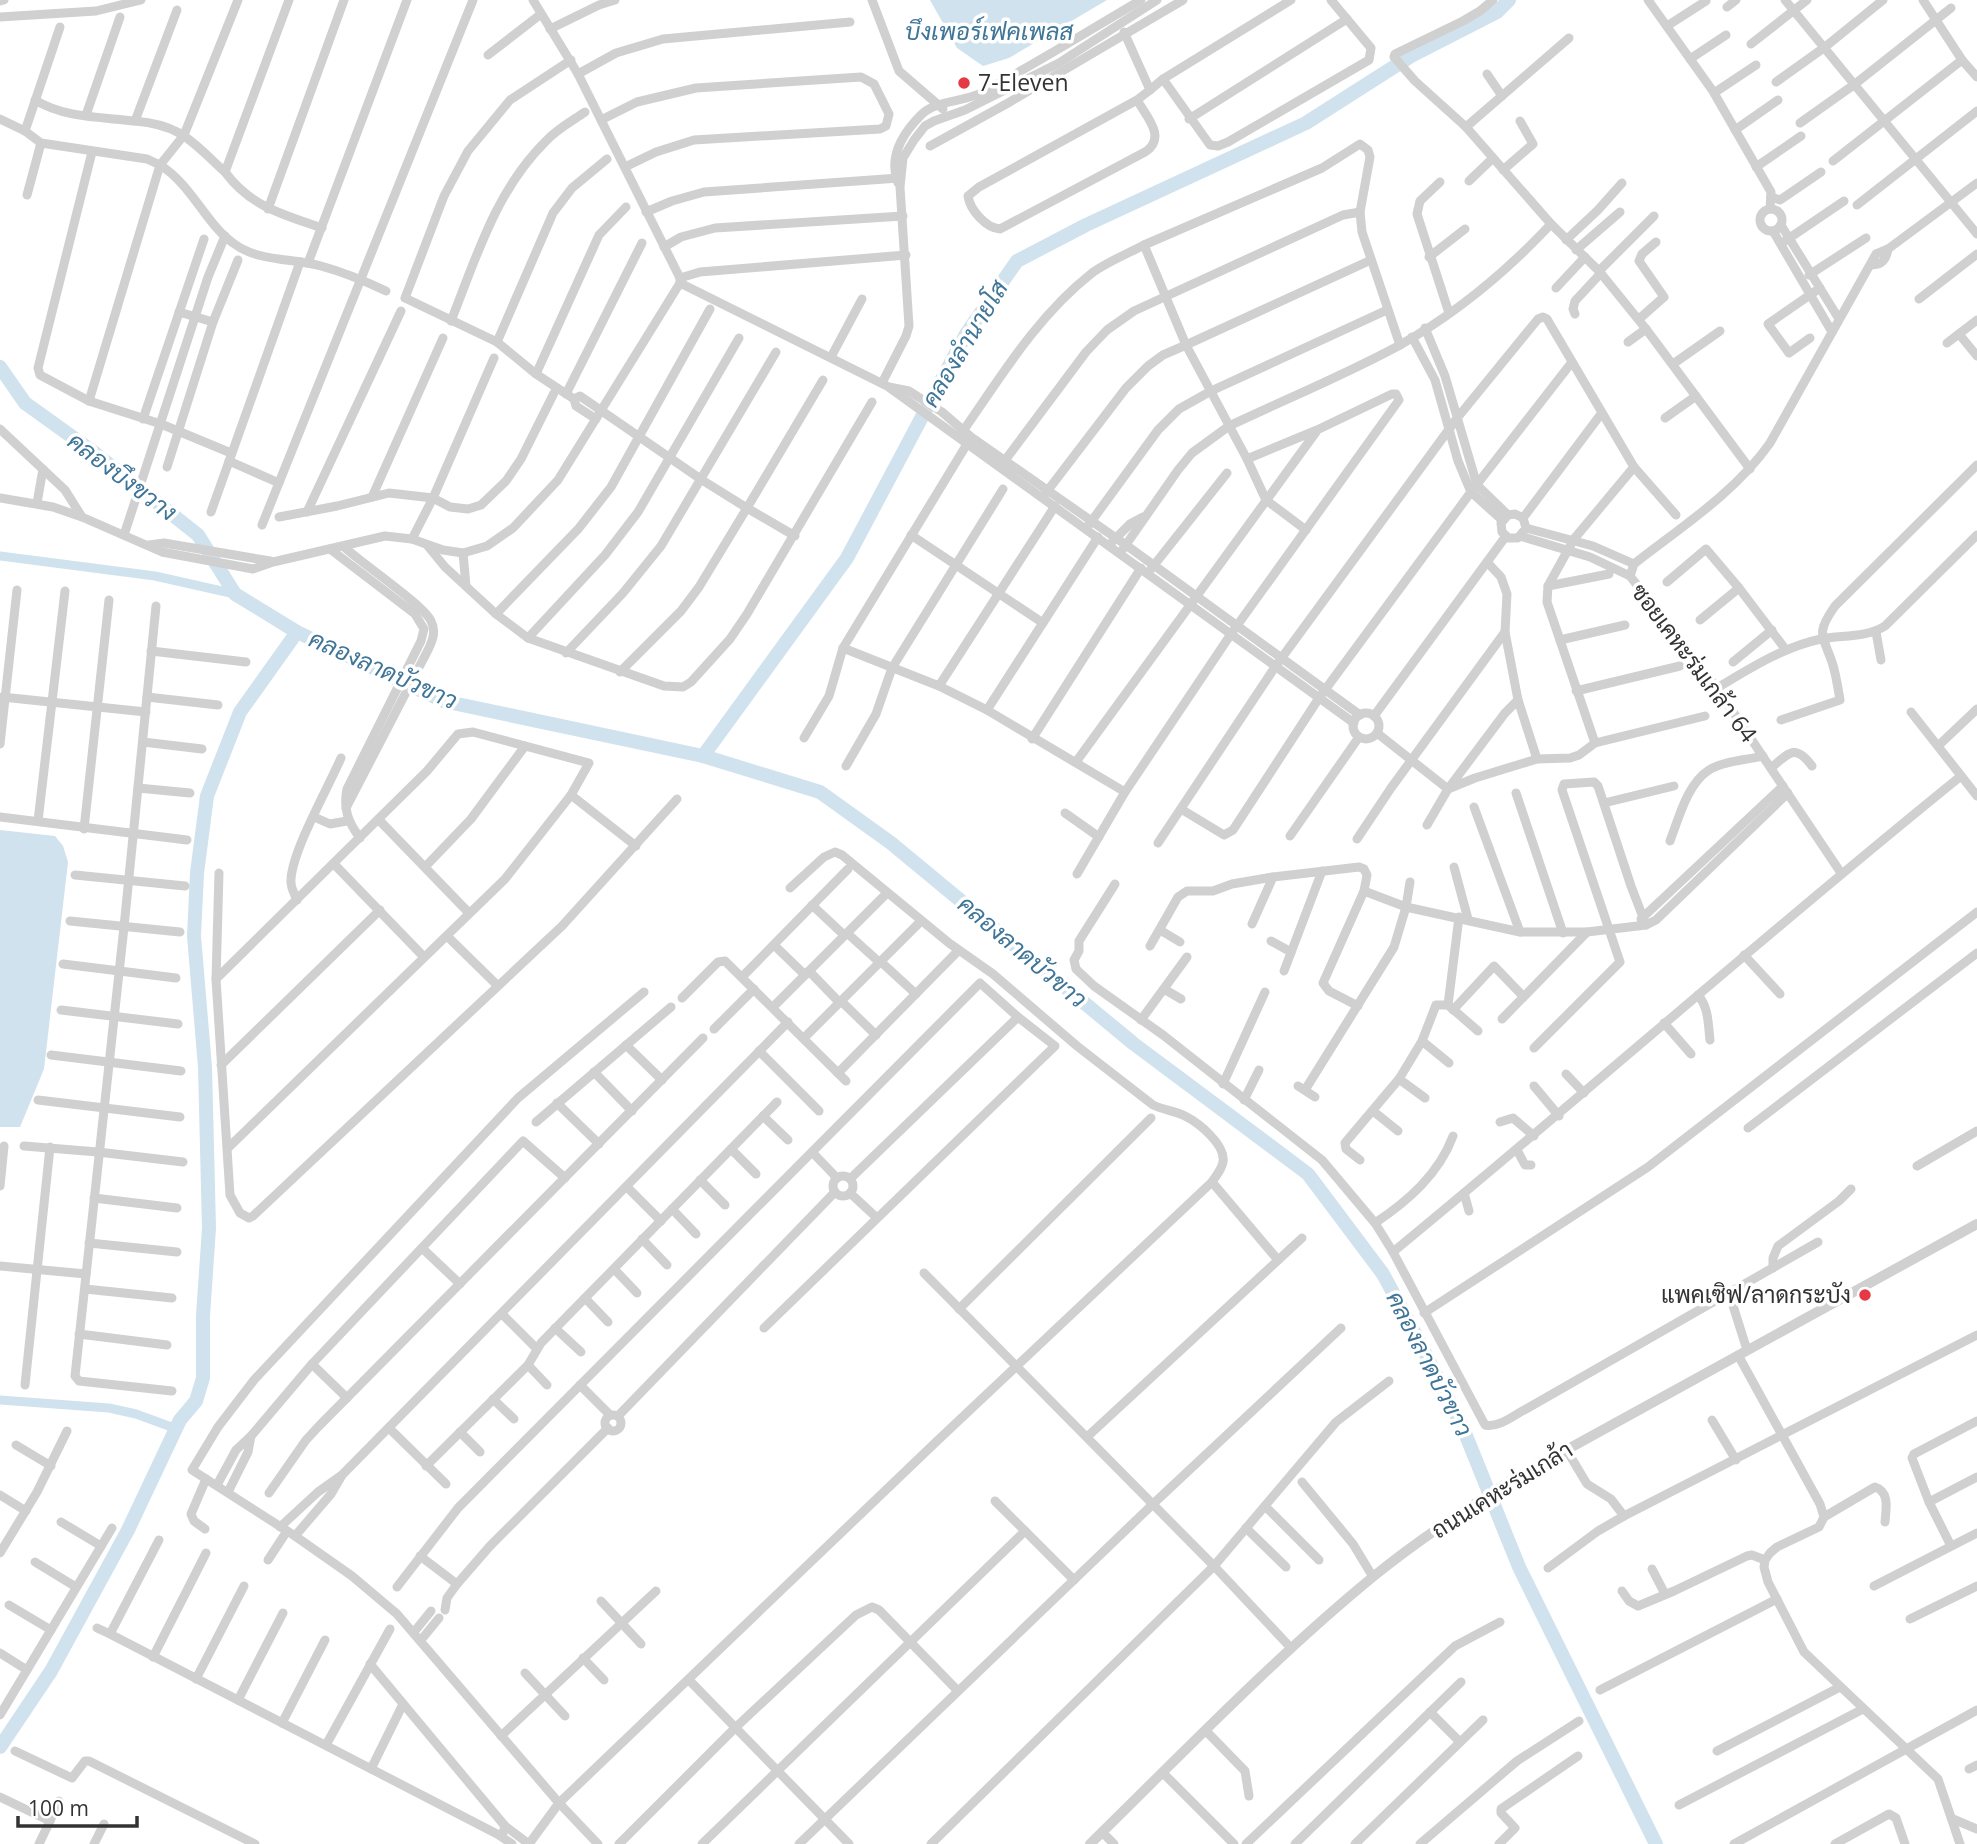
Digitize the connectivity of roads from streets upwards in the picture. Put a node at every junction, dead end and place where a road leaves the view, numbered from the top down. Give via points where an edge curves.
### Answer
1 (141, 0) edge
2 (238, 0) edge
3 (289, 0) edge
4 (344, 0) edge
5 (407, 0) edge
6 (473, 0) edge
7 (533, 0) edge
8 (615, 0) edge
9 (872, 0) edge
10 (1141, 0) edge
11 (1157, 0) edge
12 (1183, 0) edge
13 (1291, 0) edge
14 (1331, 0) edge
15 (1493, 0) edge
16 (1648, 0) edge
17 (1736, 0) edge
18 (1786, 0) edge
19 (1807, 0) edge
20 (1883, 0) edge
21 (1923, 0) edge
22 (1706, 1) edge
23 (127, 2) edge
24 (598, 3) edge
25 (115, 4) edge
26 (1727, 7) dead end
27 (1951, 8) dead end
28 (177, 10) dead end
29 (1794, 10) junction
30 (541, 14) junction
31 (0, 17) edge
32 (120, 17) dead end
33 (1347, 19) junction
34 (1936, 19) junction
35 (1116, 20) junction
36 (850, 22) dead end
37 (1667, 26) junction
38 (60, 27) dead end
39 (550, 29) junction
40 (1126, 35) junction
41 (1726, 35) dead end
42 (1569, 38) dead end
43 (1751, 44) dead end
44 (1825, 47) junction
45 (488, 55) dead end
46 (1690, 59) junction
47 (570, 60) junction
48 (1962, 60) junction
49 (1756, 65) dead end
50 (578, 74) junction
51 (1488, 74) dead end
52 (1977, 78) edge
53 (1163, 79) junction
54 (1776, 82) dead end
55 (1855, 84) junction
56 (1150, 90) junction
57 (1714, 94) junction
58 (1502, 96) junction
59 (35, 100) junction
60 (1137, 100) junction
61 (1778, 100) dead end
62 (939, 105) junction
63 (1977, 111) edge
64 (585, 112) dead end
65 (86, 116) junction
66 (948, 116) junction
67 (1189, 118) junction
68 (0, 119) edge
69 (601, 120) junction
70 (135, 121) junction
71 (1520, 121) dead end
72 (1885, 122) junction
73 (1800, 123) dead end
74 (1466, 127) junction
75 (1735, 130) junction
76 (25, 131) junction
77 (184, 135) junction
78 (1801, 136) dead end
79 (41, 143) junction
80 (930, 146) dead end
81 (902, 150) junction
82 (92, 152) junction
83 (1493, 158) junction
84 (607, 159) dead end
85 (1833, 161) dead end
86 (1916, 161) junction
87 (160, 165) junction
88 (625, 167) junction
89 (1756, 167) junction
90 (1503, 170) junction
91 (225, 172) junction
92 (1821, 172) dead end
93 (899, 181) junction
94 (1469, 181) dead end
95 (1440, 182) dead end
96 (1622, 183) dead end
97 (1977, 183) edge
98 (27, 195) dead end
99 (1770, 197) junction
100 (1844, 201) dead end
101 (1951, 204) junction
102 (1857, 205) dead end
103 (626, 207) dead end
104 (268, 209) junction
105 (1770, 209) junction
106 (646, 212) junction
107 (1360, 212) junction
108 (1620, 212) dead end
109 (902, 216) junction
110 (1654, 216) dead end
111 (1551, 224) junction
112 (322, 228) junction
113 (1777, 228) junction
114 (1465, 229) dead end
115 (1977, 234) edge
116 (225, 236) junction
117 (1866, 237) dead end
118 (1790, 238) junction
119 (204, 239) dead end
120 (1566, 240) junction
121 (1656, 242) dead end
122 (642, 243) dead end
123 (1781, 244) junction
124 (1144, 245) junction
125 (664, 247) junction
126 (1888, 248) junction
127 (1576, 250) junction
128 (1977, 254) edge
129 (906, 255) junction
130 (1429, 257) junction
131 (1585, 257) junction
132 (238, 260) dead end
133 (1371, 260) junction
134 (304, 262) junction
135 (1871, 265) junction
136 (1600, 272) junction
137 (1811, 274) junction
138 (362, 280) junction
139 (1802, 280) junction
140 (680, 281) junction
141 (1556, 288) dead end
142 (1820, 288) junction
143 (386, 291) dead end
144 (1810, 295) junction
145 (1164, 296) junction
146 (862, 299) dead end
147 (1919, 299) dead end
148 (710, 309) dead end
149 (1387, 310) junction
150 (401, 311) dead end
151 (180, 312) junction
152 (1449, 313) junction
153 (1575, 314) dead end
154 (195, 317) junction
155 (1639, 319) junction
156 (1839, 319) junction
157 (1977, 320) edge
158 (451, 321) junction
159 (213, 322) junction
160 (1425, 328) junction
161 (1646, 328) junction
162 (1720, 331) dead end
163 (1832, 332) junction
164 (1959, 334) junction
165 (1412, 337) junction
166 (443, 338) dead end
167 (740, 338) dead end
168 (1810, 338) dead end
169 (497, 342) junction
170 (1628, 342) dead end
171 (1947, 343) dead end
172 (1186, 345) junction
173 (1400, 345) junction
174 (776, 352) dead end
175 (1977, 356) edge
176 (831, 357) junction
177 (494, 358) dead end
178 (1572, 362) junction
179 (1673, 364) junction
180 (536, 374) junction
181 (823, 380) dead end
182 (885, 385) junction
183 (1211, 391) junction
184 (554, 393) dead end
185 (906, 396) junction
186 (1696, 396) junction
187 (570, 397) junction
188 (89, 401) junction
189 (872, 402) dead end
190 (602, 409) junction
191 (1601, 414) junction
192 (1458, 417) junction
193 (1665, 418) dead end
194 (143, 419) junction
195 (596, 419) junction
196 (161, 424) junction
197 (1229, 426) junction
198 (0, 429) edge
199 (1449, 429) junction
200 (1317, 430) junction
201 (178, 432) junction
202 (961, 434) junction
203 (639, 437) junction
204 (967, 444) junction
205 (230, 457) junction
206 (669, 457) junction
207 (1247, 459) junction
208 (1002, 464) junction
209 (1977, 465) edge
210 (167, 467) dead end
211 (1634, 467) junction
212 (43, 469) junction
213 (1750, 469) junction
214 (1227, 473) dead end
215 (702, 480) junction
216 (279, 482) junction
217 (1003, 489) dead end
218 (1474, 489) junction
219 (1045, 494) junction
220 (372, 497) junction
221 (0, 498) edge
222 (433, 498) junction
223 (1266, 500) junction
224 (37, 503) junction
225 (1055, 506) junction
226 (747, 508) junction
227 (211, 512) dead end
228 (307, 512) junction
229 (1676, 515) dead end
230 (82, 517) junction
231 (279, 517) dead end
232 (1143, 517) junction
233 (1505, 517) junction
234 (1089, 525) junction
235 (262, 526) dead end
236 (1523, 527) junction
237 (1306, 530) junction
238 (1977, 534) edge
239 (124, 535) junction
240 (911, 535) junction
241 (795, 536) junction
242 (1506, 536) junction
243 (1098, 537) junction
244 (412, 539) junction
245 (1574, 540) junction
246 (1113, 542) junction
247 (427, 544) junction
248 (343, 545) junction
249 (330, 549) junction
250 (1123, 549) junction
251 (1568, 550) junction
252 (463, 553) junction
253 (1487, 562) junction
254 (957, 564) junction
255 (1634, 564) junction
256 (1147, 569) junction
257 (1609, 573) dead end
258 (1630, 576) junction
259 (1667, 582) dead end
260 (466, 586) junction
261 (1548, 586) junction
262 (1739, 588) junction
263 (17, 590) dead end
264 (65, 591) dead end
265 (1000, 592) junction
266 (109, 600) dead end
267 (1192, 600) junction
268 (156, 606) dead end
269 (496, 614) junction
270 (1700, 620) dead end
271 (1043, 623) junction
272 (1625, 625) dead end
273 (1234, 630) junction
274 (1772, 630) junction
275 (1505, 632) junction
276 (1876, 632) junction
277 (528, 638) junction
278 (1822, 639) junction
279 (1560, 640) junction
280 (843, 648) junction
281 (1786, 650) junction
282 (151, 651) junction
283 (566, 653) junction
284 (1881, 660) dead end
285 (246, 662) dead end
286 (1278, 662) junction
287 (1733, 662) dead end
288 (1680, 666) dead end
289 (892, 668) junction
290 (620, 672) junction
291 (939, 686) junction
292 (1717, 688) junction
293 (1576, 691) junction
294 (1322, 694) junction
295 (2, 697) edge
296 (147, 697) junction
297 (1518, 700) junction
298 (51, 702) junction
299 (218, 705) dead end
300 (97, 708) junction
301 (1977, 709) edge
302 (987, 710) junction
303 (146, 712) junction
304 (1911, 712) dead end
305 (1374, 716) junction
306 (1705, 716) dead end
307 (1357, 719) junction
308 (1781, 720) dead end
309 (1377, 733) junction
310 (380, 735) junction
311 (1359, 737) junction
312 (804, 738) dead end
313 (1032, 739) junction
314 (143, 742) junction
315 (1595, 743) junction
316 (0, 744) edge
317 (525, 746) junction
318 (1938, 746) junction
319 (202, 749) dead end
320 (1763, 757) junction
321 (341, 758) dead end
322 (1538, 759) junction
323 (1411, 760) junction
324 (1076, 762) junction
325 (846, 766) dead end
326 (1812, 766) dead end
327 (1771, 768) junction
328 (1961, 776) junction
329 (1674, 786) dead end
330 (138, 788) junction
331 (1448, 789) junction
332 (1786, 789) junction
333 (1125, 792) junction
334 (190, 793) dead end
335 (1516, 793) dead end
336 (571, 795) junction
337 (1977, 796) edge
338 (677, 799) dead end
339 (1604, 803) junction
340 (1474, 807) dead end
341 (1181, 809) junction
342 (1065, 813) dead end
343 (0, 817) edge
344 (314, 817) junction
345 (379, 820) junction
346 (38, 821) junction
347 (348, 821) junction
348 (1427, 825) dead end
349 (84, 829) junction
350 (133, 835) junction
351 (1290, 836) dead end
352 (1099, 837) junction
353 (360, 838) junction
354 (1356, 839) dead end
355 (187, 840) dead end
356 (1670, 841) dead end
357 (1158, 843) dead end
358 (636, 846) junction
359 (334, 863) junction
360 (425, 867) junction
361 (1454, 867) dead end
362 (848, 869) dead end
363 (1322, 871) junction
364 (219, 873) dead end
365 (1841, 873) junction
366 (1077, 874) dead end
367 (75, 875) dead end
368 (1273, 877) junction
369 (128, 880) junction
370 (1410, 882) dead end
371 (1115, 884) dead end
372 (185, 886) dead end
373 (790, 888) dead end
374 (1364, 891) junction
375 (884, 896) dead end
376 (297, 900) junction
377 (812, 905) junction
378 (1406, 908) junction
379 (380, 911) junction
380 (1977, 912) edge
381 (469, 913) junction
382 (1463, 918) junction
383 (70, 921) dead end
384 (1645, 921) junction
385 (918, 924) dead end
386 (1252, 924) dead end
387 (124, 927) junction
388 (1609, 929) junction
389 (1160, 930) junction
390 (180, 932) dead end
391 (1520, 932) junction
392 (1587, 932) junction
393 (1563, 933) junction
394 (846, 934) junction
395 (447, 936) junction
396 (1180, 942) dead end
397 (1270, 942) dead end
398 (774, 944) junction
399 (1150, 946) dead end
400 (1291, 952) junction
401 (956, 953) dead end
402 (1977, 953) edge
403 (1744, 955) junction
404 (424, 957) junction
405 (1187, 957) dead end
406 (880, 962) junction
407 (63, 964) dead end
408 (119, 970) junction
409 (1284, 971) dead end
410 (807, 973) junction
411 (742, 977) junction
412 (176, 978) dead end
413 (216, 979) junction
414 (497, 985) junction
415 (754, 989) junction
416 (1164, 989) junction
417 (644, 992) dead end
418 (1265, 992) dead end
419 (916, 994) junction
420 (1780, 994) dead end
421 (1698, 995) junction
422 (1523, 996) junction
423 (682, 998) dead end
424 (1181, 999) dead end
425 (840, 1002) junction
426 (1358, 1006) junction
427 (671, 1007) dead end
428 (773, 1007) junction
429 (1450, 1007) junction
430 (61, 1010) dead end
431 (113, 1017) junction
432 (1018, 1017) junction
433 (1502, 1019) dead end
434 (1141, 1020) junction
435 (788, 1022) junction
436 (1664, 1023) junction
437 (177, 1024) dead end
438 (714, 1029) dead end
439 (1478, 1031) dead end
440 (876, 1035) junction
441 (703, 1038) dead end
442 (804, 1038) junction
443 (1710, 1040) dead end
444 (1422, 1041) junction
445 (626, 1045) junction
446 (1534, 1048) dead end
447 (760, 1051) junction
448 (51, 1055) dead end
449 (1690, 1055) dead end
450 (108, 1062) junction
451 (1449, 1063) dead end
452 (221, 1065) junction
453 (1259, 1070) dead end
454 (181, 1071) dead end
455 (594, 1072) junction
456 (838, 1073) junction
457 (1566, 1074) dead end
458 (1399, 1079) junction
459 (663, 1080) junction
460 (846, 1081) dead end
461 (1223, 1084) junction
462 (1534, 1086) dead end
463 (1584, 1093) junction
464 (1315, 1097) dead end
465 (1425, 1098) dead end
466 (37, 1100) dead end
467 (1244, 1100) junction
468 (777, 1102) dead end
469 (557, 1103) junction
470 (104, 1107) junction
471 (632, 1111) junction
472 (819, 1111) dead end
473 (1373, 1111) junction
474 (180, 1116) dead end
475 (763, 1116) junction
476 (1559, 1116) junction
477 (1151, 1118) dead end
478 (536, 1122) dead end
479 (1500, 1122) dead end
480 (1748, 1128) dead end
481 (1977, 1131) edge
482 (1398, 1132) dead end
483 (1453, 1136) dead end
484 (1534, 1136) junction
485 (788, 1140) dead end
486 (598, 1144) junction
487 (4, 1146) dead end
488 (24, 1146) dead end
489 (50, 1147) junction
490 (229, 1147) junction
491 (731, 1149) junction
492 (1517, 1150) junction
493 (98, 1152) junction
494 (812, 1152) junction
495 (1360, 1160) dead end
496 (183, 1162) dead end
497 (1531, 1166) dead end
498 (1917, 1166) dead end
499 (756, 1174) dead end
500 (565, 1178) junction
501 (837, 1178) junction
502 (850, 1179) junction
503 (700, 1180) junction
504 (1212, 1182) junction
505 (0, 1186) edge
506 (627, 1187) junction
507 (1851, 1188) dead end
508 (835, 1192) junction
509 (849, 1193) junction
510 (1464, 1193) junction
511 (94, 1198) junction
512 (725, 1205) dead end
513 (177, 1208) dead end
514 (672, 1209) junction
515 (1469, 1211) dead end
516 (877, 1218) junction
517 (661, 1221) junction
518 (1375, 1223) junction
519 (1977, 1224) edge
520 (696, 1234) dead end
521 (1302, 1238) dead end
522 (642, 1240) junction
523 (89, 1242) junction
524 (1818, 1242) dead end
525 (422, 1248) junction
526 (1393, 1251) junction
527 (177, 1252) dead end
528 (1278, 1260) junction
529 (667, 1265) dead end
530 (0, 1266) edge
531 (1773, 1268) junction
532 (614, 1269) junction
533 (37, 1270) junction
534 (924, 1273) dead end
535 (86, 1275) junction
536 (460, 1284) junction
537 (85, 1289) junction
538 (637, 1293) dead end
539 (1729, 1293) junction
540 (172, 1298) dead end
541 (584, 1298) junction
542 (959, 1309) junction
543 (1424, 1313) junction
544 (502, 1314) junction
545 (608, 1322) dead end
546 (555, 1328) junction
547 (764, 1328) dead end
548 (1341, 1328) dead end
549 (79, 1334) junction
550 (1977, 1335) edge
551 (167, 1345) dead end
552 (537, 1349) junction
553 (581, 1352) dead end
554 (1742, 1352) junction
555 (312, 1364) junction
556 (528, 1364) junction
557 (1016, 1367) junction
558 (1389, 1381) dead end
559 (25, 1385) dead end
560 (547, 1385) dead end
561 (580, 1385) junction
562 (172, 1391) dead end
563 (347, 1398) junction
564 (493, 1399) junction
565 (614, 1416) junction
566 (514, 1419) dead end
567 (1712, 1420) dead end
568 (1977, 1421) edge
569 (388, 1428) junction
570 (67, 1431) dead end
571 (460, 1432) junction
572 (251, 1436) junction
573 (1783, 1436) junction
574 (1087, 1437) junction
575 (16, 1445) dead end
576 (1566, 1449) junction
577 (480, 1452) dead end
578 (1736, 1460) junction
579 (51, 1466) junction
580 (426, 1466) junction
581 (342, 1475) junction
582 (1977, 1477) edge
583 (206, 1479) junction
584 (1302, 1482) dead end
585 (446, 1484) dead end
586 (217, 1485) junction
587 (228, 1492) junction
588 (269, 1493) dead end
589 (0, 1495) edge
590 (995, 1501) dead end
591 (1929, 1502) junction
592 (1153, 1504) junction
593 (1265, 1506) junction
594 (26, 1511) junction
595 (1624, 1516) junction
596 (1824, 1517) junction
597 (61, 1522) dead end
598 (1885, 1522) dead end
599 (112, 1528) dead end
600 (1246, 1528) junction
601 (205, 1529) dead end
602 (287, 1531) junction
603 (1025, 1531) junction
604 (1977, 1533) edge
605 (159, 1540) dead end
606 (101, 1546) junction
607 (1951, 1546) junction
608 (0, 1553) edge
609 (206, 1553) dead end
610 (420, 1556) junction
611 (268, 1560) dead end
612 (1319, 1560) dead end
613 (1765, 1560) junction
614 (35, 1562) dead end
615 (1214, 1566) junction
616 (1286, 1567) dead end
617 (1548, 1568) dead end
618 (1652, 1569) dead end
619 (1373, 1577) junction
620 (1074, 1580) junction
621 (457, 1584) junction
622 (244, 1586) dead end
623 (1874, 1586) dead end
624 (1977, 1586) edge
625 (76, 1587) junction
626 (397, 1587) dead end
627 (656, 1591) dead end
628 (1622, 1591) dead end
629 (1665, 1594) junction
630 (447, 1598) junction
631 (1777, 1599) junction
632 (601, 1601) dead end
633 (9, 1605) dead end
634 (283, 1613) dead end
635 (1910, 1619) dead end
636 (1500, 1622) dead end
637 (620, 1623) junction
638 (97, 1628) dead end
639 (390, 1629) dead end
640 (51, 1630) junction
641 (414, 1632) junction
642 (110, 1634) junction
643 (325, 1640) dead end
644 (421, 1640) junction
645 (911, 1643) junction
646 (641, 1644) dead end
647 (1291, 1648) junction
648 (0, 1653) edge
649 (153, 1657) junction
650 (583, 1658) junction
651 (370, 1664) junction
652 (27, 1670) junction
653 (525, 1673) dead end
654 (197, 1679) junction
655 (604, 1680) dead end
656 (689, 1680) junction
657 (1461, 1682) dead end
658 (1840, 1688) junction
659 (1600, 1690) dead end
660 (958, 1691) junction
661 (544, 1694) junction
662 (238, 1700) junction
663 (403, 1704) junction
664 (1863, 1709) junction
665 (1977, 1710) edge
666 (1430, 1712) junction
667 (1, 1713) edge
668 (565, 1716) dead end
669 (1483, 1720) dead end
670 (1579, 1721) dead end
671 (282, 1723) junction
672 (735, 1728) junction
673 (1206, 1731) junction
674 (501, 1736) junction
675 (1460, 1742) junction
676 (326, 1745) junction
677 (1906, 1750) junction
678 (15, 1751) dead end
679 (1717, 1751) dead end
680 (1578, 1756) dead end
681 (371, 1769) junction
682 (778, 1771) junction
683 (1163, 1773) junction
684 (1249, 1796) dead end
685 (0, 1797) edge
686 (59, 1801) dead end
687 (559, 1803) junction
688 (1679, 1805) dead end
689 (825, 1819) junction
690 (1953, 1819) junction
691 (50, 1821) junction
692 (104, 1824) dead end
693 (505, 1826) junction
694 (1977, 1829) edge
695 (1102, 1832) junction
696 (499, 1835) junction
697 (39, 1844) edge
698 (94, 1844) edge
699 (255, 1844) edge
700 (512, 1844) edge
701 (529, 1844) edge
702 (598, 1844) edge
703 (619, 1844) edge
704 (702, 1844) edge
705 (799, 1844) edge
706 (849, 1844) edge
707 (931, 1844) edge
708 (1090, 1844) edge
709 (1114, 1844) edge
710 (1234, 1844) edge
711 (1246, 1844) edge
712 (1295, 1844) edge
713 (1355, 1844) edge
714 (1420, 1844) edge
715 (1499, 1844) edge
716 (1734, 1844) edge
717 (1835, 1844) edge
718 (1905, 1844) edge
719 (1960, 1844) edge

1 - 23 street
2 - 77 street
3 - 91 street
4 - 104 street
5 - 112 street
6 - 138 street
7 - 30 street
8 - 24 street
9 - 62 street via 899,71
10 - 35 street
11 - 35 street
12 - 40 street
13 - 53 street
14 - 33 street
15 - 74 street via 1476,14 1394,57
16 - 37 street
17 - 26 street
18 - 29 street
19 - 29 street
20 - 44 street
21 - 34 street
22 - 37 street
23 - 25 street
24 - 39 street
25 - 31 street via 96,11
27 - 34 street
28 - 70 street
29 - 43 street
29 - 44 street
30 - 39 street
30 - 45 street
32 - 65 street
33 - 67 street
33 - 67 street via 1371,48 1369,60 1362,65 1218,146 1210,145
34 - 48 street
34 - 55 street
35 - 40 street
35 - 62 street via 978,94
35 - 66 street via 1048,68
36 - 50 street via 663,39 616,53
37 - 46 street
38 - 59 street
39 - 47 street
40 - 56 street
40 - 80 street
41 - 46 street
42 - 58 street
44 - 54 street
44 - 55 street
46 - 57 street
47 - 50 street
47 - 158 street via 510,100 468,151 444,196 405,298
48 - 52 street
48 - 72 street
49 - 57 street
50 - 69 street
51 - 58 street
53 - 56 street
53 - 67 street
55 - 72 street
55 - 73 street
56 - 60 street
57 - 75 street
58 - 74 street
59 - 65 street
59 - 76 street
60 - 60 street via 979,187 968,197 969,204 993,229 1000,229 1144,152 1152,147 1155,130
61 - 75 street
62 - 66 street
62 - 81 street via 918,118
63 - 86 street
64 - 158 street via 547,139 501,200
65 - 70 street
66 - 81 street via 925,126
68 - 76 street
69 - 88 street
69 - 88 street via 637,102 696,88 861,77 874,84 888,114 886,126 880,129 694,140
70 - 77 street via 168,126
71 - 90 street via 1533,144
72 - 85 street
72 - 86 street
74 - 83 street
75 - 89 street
76 - 79 street
77 - 87 street
77 - 91 street
78 - 89 street
79 - 82 street
79 - 98 street
81 - 93 street via 894,163
82 - 87 street
82 - 188 street via 38,372
83 - 90 street
83 - 94 street
84 - 169 street via 572,188 554,213
86 - 101 street
86 - 102 street
87 - 116 street via 186,187
87 - 188 street
88 - 106 street
89 - 99 street
90 - 111 street
91 - 104 street via 237,189
92 - 99 street via 1780,200
93 - 106 street via 704,192
93 - 109 street
95 - 130 street via 1420,201 1416,214
96 - 120 street
97 - 101 street
99 - 105 street
100 - 118 street
101 - 115 street
101 - 126 street
103 - 180 street via 599,235
104 - 112 street
105 - 113 street via 1781,215
105 - 113 street via 1759,221 1762,228
106 - 125 street
107 - 124 street via 1370,157 1360,144 1322,169
107 - 133 street
107 - 145 street via 1343,215
108 - 127 street
109 - 125 street via 715,228
109 - 129 street
110 - 136 street
111 - 120 street
111 - 152 street
112 - 134 street
113 - 118 street
113 - 123 street
114 - 130 street
116 - 134 street via 243,249 270,258
116 - 154 street
117 - 137 street
118 - 123 street
118 - 137 street
119 - 151 street
120 - 127 street
121 - 155 street via 1639,261 1664,297
122 - 187 street
123 - 139 street
124 - 145 street
124 - 202 street via 1094,271 1057,303
125 - 140 street
126 - 135 street, ซอยเคหะร่มเกล้า 64 via 1876,254
126 - 135 street via 1883,261
127 - 131 street
128 - 147 street
129 - 140 street via 700,272
129 - 182 street via 909,326
130 - 152 street
131 - 136 street
131 - 141 street
132 - 159 street
133 - 149 street
133 - 172 street
134 - 138 street
134 - 205 street
135 - 156 street, ซอยเคหะร่มเกล้า 64
136 - 153 street via 1576,301
136 - 155 street
137 - 139 street
137 - 142 street
138 - 143 street
138 - 216 street
139 - 144 street
140 - 176 street
140 - 190 street
142 - 144 street
142 - 156 street
144 - 163 street
144 - 168 street via 1768,324 1789,353
145 - 172 street
145 - 208 street via 1134,311 1100,337
146 - 176 street
148 - 203 street
149 - 173 street
149 - 183 street
150 - 228 street
151 - 154 street
151 - 194 street
152 - 160 street
154 - 159 street
154 - 196 street
155 - 161 street
156 - 163 street, ซอยเคหะร่มเกล้า 64
157 - 164 street
158 - 169 street
159 - 201 street
160 - 165 street
160 - 192 street
161 - 170 street
161 - 179 street
162 - 179 street
163 - 213 street, ซอยเคหะร่มเกล้า 64 via 1770,443
164 - 171 street
164 - 175 street
165 - 173 street
165 - 199 street via 1435,380
166 - 220 street
167 - 206 street
169 - 180 street
172 - 183 street
172 - 219 street via 1163,355 1126,388
173 - 197 street
174 - 215 street
176 - 182 street
177 - 222 street
178 - 191 street
178 - 192 street via 1542,317
178 - 218 street
179 - 186 street
180 - 187 street
181 - 226 street
182 - 185 street
183 - 197 street
183 - 234 street via 1179,409 1158,430
184 - 222 street via 521,459 492,496 468,509
185 - 202 street via 936,421
185 - 202 street via 943,412
186 - 193 street
186 - 213 street
187 - 190 street via 580,397
187 - 195 street
188 - 194 street
189 - 241 street
190 - 195 street
190 - 203 street
191 - 211 street
191 - 236 street
192 - 199 street
192 - 218 street
194 - 196 street
195 - 252 street via 537,505 487,546
196 - 201 street
196 - 239 street
197 - 207 street
197 - 232 street via 1192,453
198 - 212 street
199 - 218 street
199 - 286 street
200 - 207 street
200 - 223 street
200 - 237 street via 1392,394 1398,397 1397,405
201 - 205 street
201 - 210 street
202 - 204 street
202 - 208 street
203 - 206 street
203 - 269 street via 593,511
204 - 208 street
204 - 240 street
205 - 216 street
205 - 227 street
206 - 215 street
206 - 277 street via 619,538
207 - 223 street
208 - 219 street
209 - 278 street via 1835,606 1824,622
211 - 229 street
211 - 245 street
212 - 224 street
212 - 230 street via 65,490
213 - 255 street, ซอยเคหะร่มเกล้า 64
214 - 256 street
215 - 226 street
215 - 283 street via 647,564
216 - 235 street
217 - 254 street
218 - 233 street
218 - 294 street
219 - 225 street
219 - 234 street
220 - 222 street via 389,493
220 - 228 street
221 - 224 street
222 - 244 street
223 - 237 street
223 - 267 street
224 - 230 street
225 - 234 street
225 - 265 street
226 - 241 street
226 - 290 street via 681,611
228 - 231 street
230 - 239 street
232 - 246 street
232 - 250 street
233 - 236 street via 1516,514
233 - 242 street via 1501,529
234 - 243 street
234 - 246 street
236 - 242 street via 1514,539
236 - 245 street
236 - 251 street
237 - 273 street
238 - 276 street
239 - 249 street via 147,545 254,564
240 - 254 street
240 - 280 street
241 - 290 street via 730,639 691,682 674,688
242 - 253 street
243 - 246 street
243 - 271 street
244 - 247 street
244 - 248 street via 385,536
245 - 251 street
245 - 255 street
246 - 250 street
247 - 252 street
247 - 260 street
248 - 249 street
248 - 310 street via 431,621 433,639
249 - 310 street via 412,611 424,629
250 - 256 street
251 - 258 street
251 - 261 street
252 - 260 street
253 - 275 street via 1501,577 1507,594
253 - 305 street
254 - 265 street
254 - 289 street
255 - 258 street, ซอยเคหะร่มเกล้า 64
256 - 267 street
256 - 313 street
257 - 261 street
258 - 292 street, ซอยเคหะร่มเกล้า 64
259 - 262 street via 1706,550
260 - 269 street
261 - 279 street via 1547,602
262 - 270 street
262 - 274 street
263 - 295 street
264 - 298 street
265 - 271 street
265 - 291 street
266 - 300 street
267 - 273 street
267 - 324 street
268 - 282 street
269 - 277 street
271 - 302 street
272 - 279 street
273 - 286 street
273 - 333 street
274 - 281 street
274 - 287 street
275 - 297 street
275 - 323 street
276 - 278 street
276 - 284 street
277 - 283 street
278 - 281 street
278 - 308 street via 1840,700
279 - 293 street
280 - 289 street
280 - 312 street via 829,696
281 - 292 street
282 - 285 street
282 - 296 street
283 - 290 street
286 - 294 street
286 - 341 street
288 - 293 street
289 - 291 street
289 - 325 street via 876,714
291 - 302 street
292 - 320 street, ซอยเคหะร่มเกล้า 64
293 - 315 street
294 - 307 street
294 - 341 street via 1229,834
295 - 298 street
295 - 316 street
296 - 299 street
296 - 303 street
297 - 322 street
297 - 331 street
298 - 300 street
298 - 346 street
300 - 303 street
300 - 349 street
301 - 318 street
302 - 313 street
303 - 314 street
304 - 318 street
305 - 307 street
305 - 309 street via 1379,724
306 - 315 street
307 - 311 street via 1354,728
309 - 311 street via 1369,739
309 - 323 street
310 - 347 street via 347,789
311 - 351 street
313 - 324 street
314 - 319 street
314 - 330 street
315 - 322 street via 1570,758
317 - 336 street via 587,761 589,765
317 - 345 street via 473,732 458,734
317 - 360 street via 471,819
318 - 328 street
320 - 327 street, ซอยเคหะร่มเกล้า 64
320 - 356 street via 1705,773 1686,798
321 - 344 street
322 - 331 street
323 - 331 street
323 - 354 street
324 - 333 street
326 - 327 street via 1804,754 1796,752
327 - 332 street, ซอยเคหะร่มเกล้า 64
328 - 337 street
328 - 365 street
329 - 339 street
330 - 334 street
330 - 350 street
331 - 348 street
332 - 365 street, ซอยเคหะร่มเกล้า 64
332 - 384 street via 1656,920
333 - 352 street
335 - 393 street
336 - 358 street
336 - 381 street via 505,879
338 - 358 street
339 - 384 street
339 - 388 street via 1597,783 1562,786
340 - 391 street
341 - 357 street
342 - 352 street
343 - 346 street
344 - 347 street via 330,824
344 - 376 street via 291,880
345 - 353 street
345 - 360 street
346 - 349 street
347 - 353 street
349 - 350 street
350 - 355 street
350 - 369 street
352 - 366 street
353 - 359 street
358 - 414 street via 562,926
359 - 376 street
359 - 379 street
360 - 381 street
361 - 382 street
362 - 377 street
363 - 368 street
363 - 374 street via 1364,869
363 - 400 street
364 - 413 street
365 - 403 street
367 - 369 street
368 - 386 street
368 - 389 street via 1182,893
369 - 372 street
369 - 387 street
370 - 378 street
371 - 434 street via 1079,941 1074,965 1094,986
373 - 504 street via 824,857 835,852 842,855 1153,1105 1186,1117 1215,1139 1223,1162
374 - 378 street
374 - 426 street via 1324,983 1329,991
375 - 394 street
376 - 413 street
377 - 394 street
377 - 398 street
378 - 382 street
378 - 426 street via 1394,947
379 - 404 street
379 - 452 street
380 - 543 street via 1648,1167
381 - 395 street
382 - 391 street
382 - 429 street
383 - 387 street
384 - 388 street
385 - 406 street
387 - 390 street
387 - 408 street
388 - 392 street
388 - 446 street via 1620,957 1618,966
389 - 396 street
389 - 399 street
391 - 393 street
392 - 393 street
392 - 422 street
394 - 406 street
394 - 410 street
395 - 404 street
395 - 414 street
397 - 400 street
398 - 410 street
398 - 411 street
400 - 409 street
401 - 419 street
402 - 480 street
403 - 420 street
403 - 421 street
404 - 490 street
405 - 416 street
406 - 419 street
406 - 425 street
407 - 408 street
408 - 412 street
408 - 431 street
410 - 425 street
410 - 428 street
411 - 415 street
411 - 423 street via 722,961
413 - 452 street
414 - 490 street via 248,1218 230,1195
415 - 428 street
415 - 438 street
416 - 424 street
416 - 434 street
417 - 583 street via 519,1098 284,1346 240,1397 192,1470
418 - 461 street
419 - 440 street
421 - 436 street
421 - 443 street via 1708,1015
422 - 429 street via 1494,966
422 - 433 street
425 - 440 street
425 - 442 street
426 - 464 street via 1302,1088
427 - 445 street
428 - 435 street
429 - 439 street
429 - 444 street via 1440,1004 1434,1008
430 - 431 street
431 - 437 street
431 - 450 street
432 - 494 street via 980,983
432 - 502 street
432 - 516 street via 1055,1046
434 - 461 street
435 - 442 street
435 - 447 street
436 - 449 street
436 - 463 street
440 - 456 street
441 - 459 street
442 - 456 street
444 - 451 street
444 - 458 street
445 - 455 street
445 - 459 street
447 - 472 street
447 - 506 street
448 - 450 street
450 - 454 street
450 - 470 street
452 - 490 street
453 - 467 street
455 - 469 street
455 - 471 street
456 - 460 street
457 - 463 street
458 - 465 street
458 - 473 street
459 - 471 street
461 - 467 street
462 - 476 street
463 - 476 street
466 - 470 street
467 - 518 street via 1322,1160
468 - 475 street
469 - 478 street
469 - 486 street
470 - 474 street
470 - 493 street
471 - 486 street
473 - 482 street
473 - 495 street via 1344,1146
475 - 485 street
475 - 491 street
476 - 484 street
477 - 542 street
479 - 484 street via 1513,1118
481 - 498 street
483 - 518 street via 1441,1160 1408,1200
484 - 492 street
486 - 500 street
487 - 505 street
488 - 489 street
489 - 493 street
489 - 533 street
491 - 499 street
491 - 503 street
492 - 497 street via 1525,1165
492 - 510 street
493 - 496 street
493 - 511 street
494 - 501 street
494 - 561 street
500 - 525 street via 523,1141
500 - 536 street
501 - 502 street
501 - 508 street
502 - 509 street via 853,1188
503 - 512 street
503 - 514 street
504 - 528 street
504 - 557 street
506 - 517 street
506 - 544 street
507 - 531 street via 1778,1246
508 - 509 street
508 - 565 street
509 - 516 street
510 - 515 street
510 - 526 street
511 - 513 street
511 - 523 street
514 - 517 street
514 - 520 street
516 - 547 street
517 - 522 street
518 - 526 street
519 - 554 street, ถนนเคหะร่มเกล้า
521 - 528 street
522 - 529 street
522 - 532 street
523 - 527 street
523 - 535 street
524 - 531 street
525 - 536 street
525 - 555 street
526 - 543 street
528 - 574 street
530 - 533 street
531 - 539 street
532 - 538 street
532 - 541 street
533 - 535 street
533 - 559 street
534 - 542 street
535 - 537 street
536 - 563 street
537 - 540 street
537 - 549 street
539 - 543 street via 1491,1427 1480,1418
539 - 554 street
541 - 545 street
541 - 546 street
542 - 557 street
544 - 552 street
544 - 569 street
546 - 552 street
546 - 553 street
548 - 592 street
549 - 551 street
549 - 562 street via 75,1376 79,1381
550 - 573 street
552 - 556 street
554 - 573 street
554 - 576 street, ถนนเคหะร่มเกล้า
555 - 563 street
555 - 572 street
556 - 560 street
556 - 564 street
557 - 574 street
557 - 656 street
558 - 593 street via 1336,1423
561 - 565 street
561 - 610 street via 458,1508
563 - 588 street via 306,1440
564 - 566 street
564 - 571 street
565 - 621 street via 605,1422 608,1428
567 - 578 street
568 - 591 street via 1912,1458
569 - 580 street
569 - 581 street
570 - 579 street
571 - 577 street
571 - 580 street
572 - 586 street via 236,1450
572 - 587 street
573 - 578 street
573 - 596 street
574 - 592 street
575 - 579 street
576 - 595 street via 1587,1484 1611,1499
576 - 619 street, ถนนเคหะร่มเกล้า via 1456,1515
578 - 595 street
579 - 594 street
580 - 585 street
581 - 602 street via 318,1492
581 - 602 street via 331,1494
582 - 591 street
583 - 586 street
583 - 601 street via 191,1514
584 - 619 street via 1353,1544
586 - 587 street
587 - 602 street
589 - 594 street
590 - 603 street
591 - 607 street
592 - 615 street
592 - 620 street
593 - 600 street
593 - 612 street
594 - 608 street
595 - 617 street
596 - 598 street via 1875,1487 1886,1496
596 - 613 street via 1819,1527 1777,1547
597 - 606 street
599 - 606 street
600 - 615 street
600 - 616 street
602 - 611 street
602 - 641 street via 352,1576
603 - 620 street
603 - 645 street
604 - 607 street
605 - 642 street
606 - 625 street
607 - 623 street
609 - 649 street
610 - 621 street
610 - 626 street
613 - 629 street via 1747,1556
613 - 631 street via 1768,1582
614 - 625 street
615 - 647 street
615 - 707 street
618 - 629 street
619 - 647 street, ถนนเคหะร่มเกล้า
620 - 660 street
621 - 630 street
622 - 654 street
624 - 635 street
625 - 640 street
627 - 637 street
628 - 629 street via 1638,1605
630 - 641 street
630 - 644 street via 442,1614
631 - 658 street via 1804,1652
631 - 659 street
632 - 637 street
633 - 640 street
634 - 662 street
636 - 711 street via 1455,1646
637 - 646 street
637 - 650 street
638 - 642 street
639 - 651 street
640 - 652 street
641 - 644 street
642 - 649 street
643 - 671 street
644 - 674 street
645 - 660 street
645 - 672 street via 879,1610 866,1608
645 - 682 street
647 - 673 street, ถนนเคหะร่มเกล้า
648 - 652 street
649 - 654 street
650 - 655 street
650 - 661 street
651 - 663 street
651 - 676 street
652 - 667 street
653 - 661 street
654 - 662 street
656 - 672 street
656 - 687 street
657 - 666 street
658 - 664 street
658 - 679 street
660 - 689 street
661 - 668 street
661 - 674 street
662 - 671 street
663 - 681 street
663 - 693 street
664 - 677 street
664 - 688 street
665 - 677 street
666 - 675 street
666 - 712 street
669 - 675 street
670 - 714 street via 1517,1761
671 - 676 street
672 - 682 street
672 - 703 street
673 - 683 street, ถนนเคหะร่มเกล้า
673 - 684 street via 1245,1771
674 - 687 street
675 - 713 street
676 - 681 street
677 - 690 street via 1938,1779
677 - 716 street
678 - 699 street via 72,1778 89,1760
680 - 715 street via 1504,1806 1501,1813 1515,1828
681 - 696 street
682 - 689 street
682 - 704 street
683 - 695 street, ถนนเคหะร่มเกล้า
683 - 710 street
685 - 691 street
686 - 691 street
687 - 701 street
687 - 702 street
689 - 705 street
689 - 706 street
690 - 694 street
690 - 719 street
691 - 697 street
692 - 698 street
693 - 696 street
693 - 701 street
695 - 708 street, ถนนเคหะร่มเกล้า
695 - 709 street
696 - 700 street
717 - 718 street via 1889,1814 1896,1818

